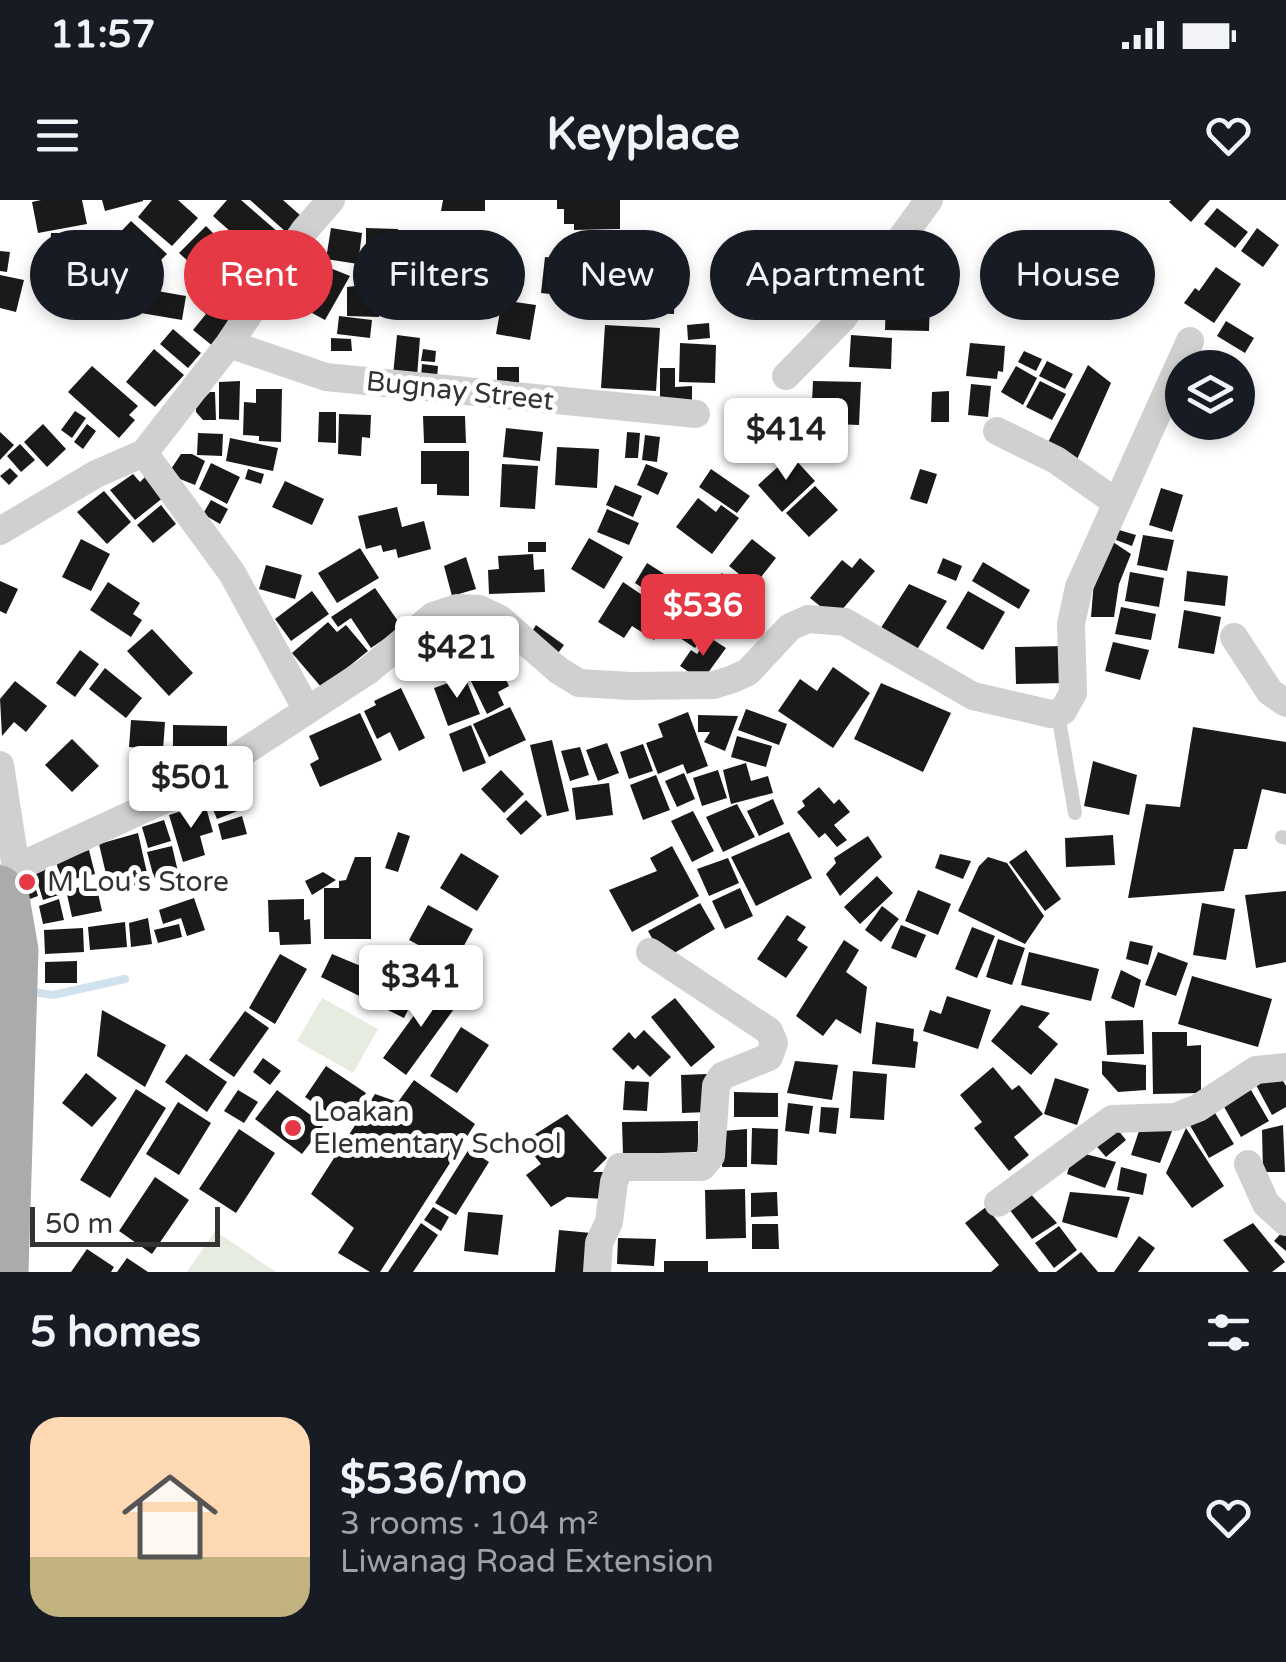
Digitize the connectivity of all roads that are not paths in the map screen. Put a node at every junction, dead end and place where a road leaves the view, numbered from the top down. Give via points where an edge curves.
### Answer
1 (331, 200) edge
2 (929, 200) edge
3 (1190, 341) dead end
4 (229, 344) junction
5 (786, 376) dead end
6 (696, 414) dead end
7 (997, 431) dead end
8 (144, 452) junction
9 (1118, 503) junction
10 (0, 531) edge
11 (1234, 637) dead end
12 (1286, 703) edge
13 (307, 710) junction
14 (1058, 714) junction
15 (0, 765) edge
16 (1075, 813) dead end
17 (5, 880) edge
18 (650, 952) dead end
19 (1286, 1067) edge
20 (1248, 1164) dead end
21 (998, 1203) dead end
22 (1286, 1222) edge
23 (6, 1272) edge
24 (598, 1272) edge

1 - 4 street
2 - 5 street via 843,318
3 - 9 street
4 - 6 street, Bugnay Street via 326,377
4 - 8 street
7 - 9 street via 1056,460
8 - 10 street
8 - 13 street via 232,573
9 - 14 street via 1073,607 1074,693
11 - 12 street via 1270,692
13 - 14 street via 369,670 433,616 457,608 480,609 500,620 579,683 630,686 714,685 748,672 790,628 808,620 845,622 973,696
13 - 17 street via 187,789
14 - 16 lane
15 - 17 street
17 - 23 main road via 16,950
18 - 24 street via 768,1032 774,1043 770,1058 722,1076 716,1086 711,1156 702,1168 620,1167
19 - 21 street via 1256,1070 1175,1117 1112,1119
20 - 22 street via 1266,1204

